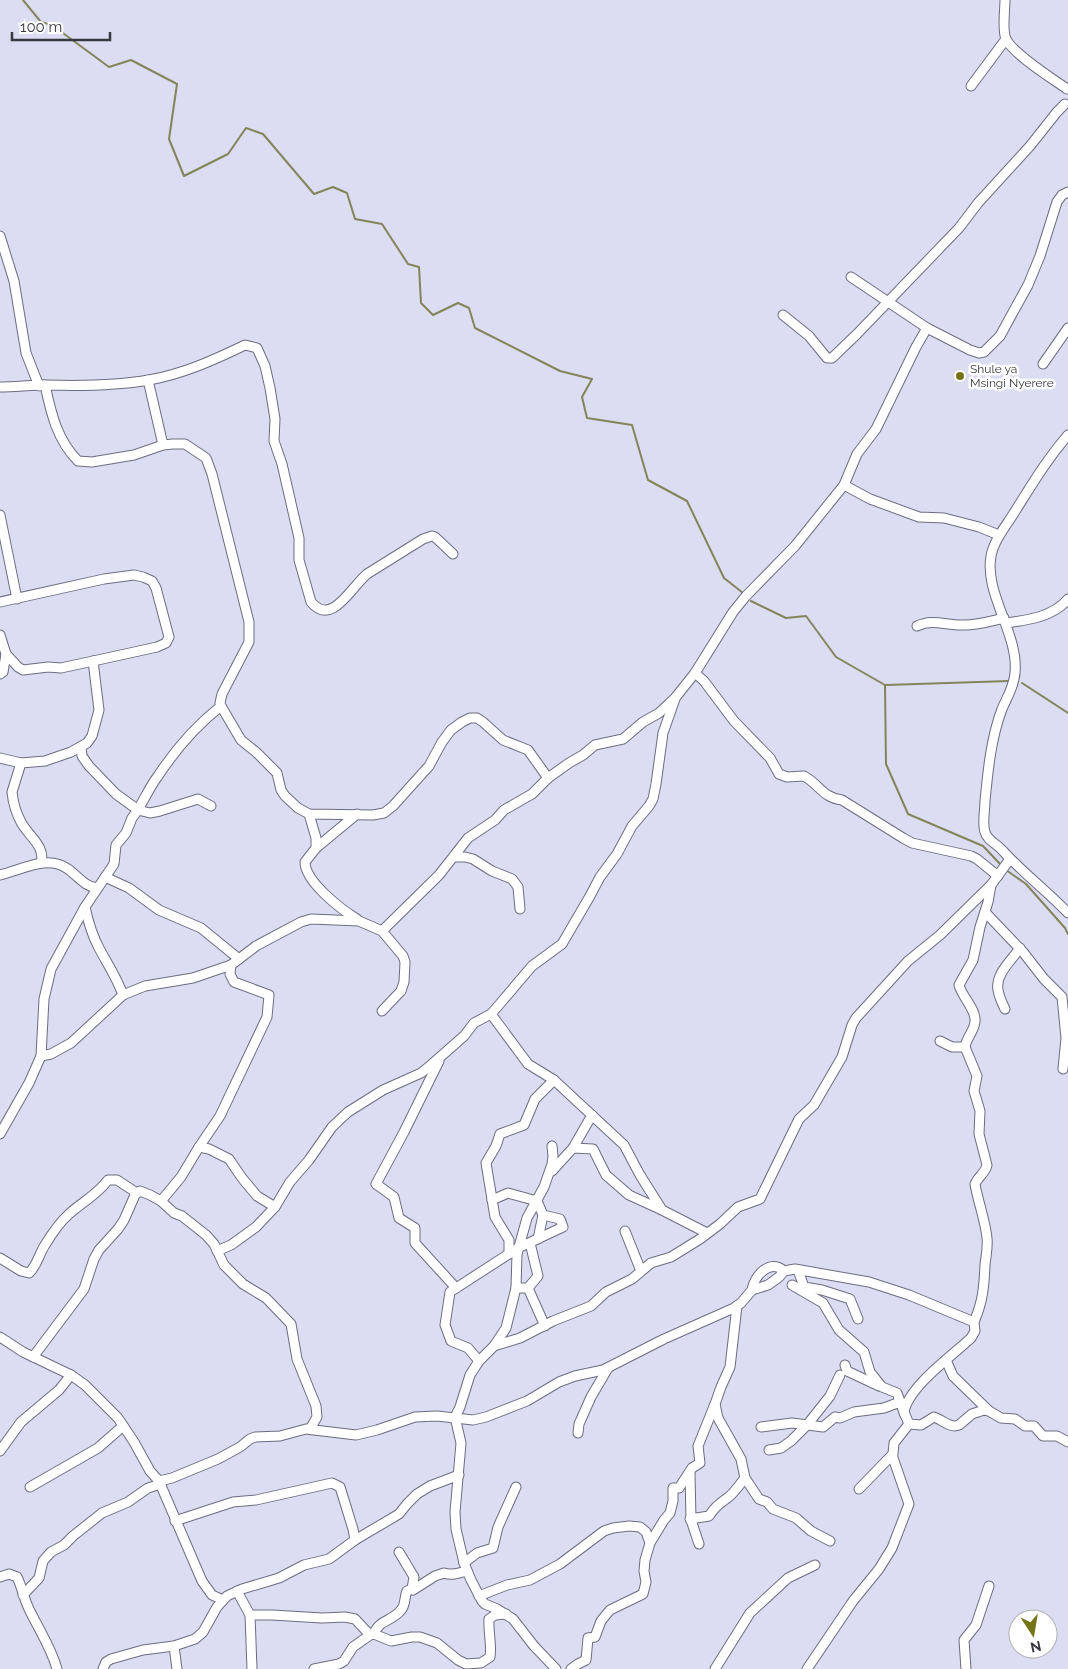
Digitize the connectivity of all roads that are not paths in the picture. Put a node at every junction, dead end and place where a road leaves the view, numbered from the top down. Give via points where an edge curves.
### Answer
1 (1005, 0) edge
2 (1006, 40) junction
3 (971, 86) dead end
4 (1068, 88) edge
5 (1067, 105) edge
6 (1068, 192) edge
7 (0, 236) edge
8 (851, 277) dead end
9 (889, 302) junction
10 (783, 315) dead end
11 (928, 328) junction
12 (1068, 328) edge
13 (1043, 364) dead end
14 (148, 380) junction
15 (42, 385) junction
16 (0, 387) edge
17 (1068, 435) edge
18 (163, 445) junction
19 (844, 485) junction
20 (0, 515) edge
21 (999, 535) junction
22 (453, 554) dead end
23 (17, 599) junction
24 (1068, 599) edge
25 (0, 602) edge
26 (1005, 621) junction
27 (917, 626) dead end
28 (0, 635) edge
29 (6, 654) junction
30 (93, 661) junction
31 (694, 673) junction
32 (0, 674) edge
33 (675, 698) junction
34 (221, 706) junction
35 (81, 747) junction
36 (0, 758) edge
37 (21, 763) junction
38 (548, 778) junction
39 (211, 806) dead end
40 (137, 810) junction
41 (309, 814) junction
42 (357, 814) junction
43 (316, 848) junction
44 (454, 857) junction
45 (1010, 859) junction
46 (42, 863) junction
47 (0, 876) edge
48 (998, 876) junction
49 (105, 878) junction
50 (991, 885) junction
51 (97, 888) junction
52 (85, 907) junction
53 (520, 909) dead end
54 (985, 912) junction
55 (1068, 913) edge
56 (359, 920) junction
57 (382, 932) junction
58 (1020, 948) junction
59 (239, 959) junction
60 (230, 965) junction
61 (124, 994) junction
62 (1004, 1009) dead end
63 (382, 1011) dead end
64 (490, 1014) junction
65 (940, 1041) dead end
66 (965, 1047) junction
67 (442, 1055) junction
68 (41, 1056) junction
69 (1063, 1070) dead end
70 (554, 1080) junction
71 (592, 1115) junction
72 (0, 1134) edge
73 (552, 1146) dead end
74 (199, 1147) junction
75 (573, 1148) junction
76 (549, 1174) junction
77 (137, 1192) junction
78 (492, 1200) junction
79 (537, 1201) junction
80 (161, 1202) junction
81 (275, 1207) junction
82 (662, 1210) junction
83 (543, 1216) junction
84 (625, 1231) dead end
85 (707, 1233) junction
86 (534, 1241) junction
87 (518, 1248) junction
88 (217, 1251) junction
89 (509, 1254) junction
90 (0, 1258) edge
91 (798, 1270) junction
92 (641, 1271) junction
93 (784, 1271) junction
94 (792, 1285) dead end
95 (456, 1288) junction
96 (516, 1288) junction
97 (528, 1288) junction
98 (752, 1290) junction
99 (737, 1306) junction
100 (858, 1319) dead end
101 (974, 1322) junction
102 (545, 1326) junction
103 (0, 1337) edge
104 (494, 1346) junction
105 (33, 1357) junction
106 (946, 1360) junction
107 (478, 1361) junction
108 (845, 1365) dead end
109 (608, 1368) junction
110 (71, 1375) junction
111 (840, 1375) dead end
112 (882, 1387) junction
113 (900, 1402) junction
114 (715, 1404) junction
115 (989, 1410) junction
116 (456, 1417) junction
117 (907, 1420) junction
118 (807, 1425) junction
119 (123, 1426) junction
120 (761, 1427) dead end
121 (310, 1429) junction
122 (578, 1433) dead end
123 (1068, 1442) edge
124 (0, 1450) edge
125 (770, 1450) dead end
126 (892, 1456) junction
127 (690, 1472) junction
128 (459, 1475) junction
129 (745, 1478) junction
130 (160, 1482) junction
131 (516, 1486) dead end
132 (30, 1487) dead end
133 (859, 1489) dead end
134 (690, 1519) junction
135 (175, 1521) junction
136 (354, 1540) junction
137 (830, 1541) dead end
138 (650, 1543) junction
139 (699, 1544) dead end
140 (399, 1552) dead end
141 (815, 1565) dead end
142 (465, 1567) junction
143 (0, 1577) edge
144 (989, 1586) dead end
145 (412, 1589) junction
146 (237, 1591) junction
147 (23, 1595) junction
148 (479, 1596) junction
149 (223, 1600) junction
150 (506, 1614) junction
151 (250, 1615) junction
152 (372, 1635) junction
153 (174, 1646) junction
154 (58, 1669) edge
155 (102, 1669) edge
156 (177, 1669) edge
157 (252, 1669) edge
158 (314, 1669) edge
159 (556, 1669) edge
160 (571, 1669) edge
161 (714, 1669) edge
162 (806, 1669) edge
163 (966, 1669) edge

1 - 2 street
2 - 3 street
2 - 4 street via 1035,68
4 - 5 street via 1064,100
5 - 9 street via 1057,112 959,228
6 - 11 street via 1057,202 1028,285 1000,336 984,352 970,350
7 - 15 street via 14,281 26,353
8 - 9 street
9 - 10 street via 830,359
9 - 11 street
11 - 19 street
12 - 13 street
14 - 15 street
14 - 18 street
14 - 22 street via 200,366 245,346 257,348 270,388 275,419 274,440 299,538 299,560 315,607 330,611 367,574 423,539 435,537
15 - 16 street
15 - 18 street via 57,430 78,461 134,455
17 - 21 street via 1053,452
18 - 34 street via 185,444 206,458 249,622 249,642 222,694
19 - 21 street via 870,499 920,517 944,518
19 - 31 street via 795,546 746,596
20 - 23 street
21 - 26 street via 991,555 990,575
23 - 25 street
23 - 30 street via 124,576 143,576 152,581 169,637 166,643
24 - 26 street via 1054,612
26 - 27 street via 961,625 926,622
26 - 45 street via 1014,659 1014,682 1002,708 990,755 984,830
28 - 29 street
29 - 30 street via 24,670 61,668
29 - 32 street
30 - 35 street via 99,710 92,736
31 - 33 street
31 - 48 street via 770,758 782,776 804,776 828,796 842,800 912,843 971,856
33 - 38 street via 623,739 595,745
33 - 64 street via 663,734 656,784 649,806 632,826 562,944 532,966
34 - 40 street via 171,757
34 - 41 street via 241,740 277,773 285,796
35 - 37 street via 58,758
35 - 40 street via 82,756 89,766
36 - 37 street
37 - 46 street via 12,797 22,824 41,849
38 - 42 street via 528,750 503,740 477,718 470,718 451,730 429,766 393,806 378,815
38 - 44 street via 532,794 501,812 496,820 468,838
39 - 40 street via 198,799 150,813
40 - 49 street via 126,833 116,844 114,864
41 - 42 street
41 - 43 street
42 - 43 street
43 - 56 street via 306,862 308,872 334,904
44 - 53 street via 473,859 512,880 518,887
44 - 57 street
45 - 48 street
45 - 55 street
46 - 47 street
46 - 51 street via 57,864 87,886
48 - 50 street
49 - 51 street
49 - 59 street via 129,888 158,910 201,928
50 - 54 street
50 - 85 street via 908,961 856,1018 842,1057 814,1104 799,1119 761,1197 738,1207
51 - 52 street
52 - 61 street via 90,928
52 - 68 street via 51,968
54 - 58 street
54 - 66 street via 972,960 959,985 975,1015
56 - 57 street
56 - 59 street via 311,919 301,922
57 - 63 street via 406,962 401,991
58 - 62 street via 998,981
58 - 69 street via 1062,997 1066,1038
59 - 60 street
60 - 61 street via 193,978 145,986
60 - 74 street via 234,982 268,995 267,1017 220,1116
61 - 68 street via 71,1043
64 - 67 street via 474,1023
64 - 70 street via 528,1064
65 - 66 street via 952,1048
66 - 101 street via 977,1076 974,1091 980,1111 979,1134 987,1165 975,1184 988,1255 983,1299
67 - 81 street via 421,1073 383,1090 348,1112 332,1127
67 - 95 street via 376,1184 394,1197 399,1218 414,1228 414,1243
68 - 72 street
70 - 71 street
70 - 78 street via 535,1099 524,1125 500,1134 486,1163
71 - 75 street
71 - 82 street via 624,1145
73 - 76 street
74 - 80 street
74 - 81 street via 229,1159 257,1196
75 - 76 street
75 - 82 street via 593,1149 606,1175 628,1195
76 - 79 street
77 - 80 street
77 - 90 street via 117,1180 108,1180 60,1224 29,1272 21,1271
77 - 105 street via 124,1220 94,1259 84,1289
78 - 79 street via 508,1193
78 - 89 street via 495,1217 509,1240
79 - 83 street
79 - 87 street via 527,1218
80 - 88 street via 206,1235
81 - 88 street via 256,1227
82 - 85 street
83 - 86 street
83 - 86 street via 560,1219 563,1227
84 - 92 street
85 - 92 street via 671,1257 651,1263
86 - 87 street
86 - 97 street via 538,1276
87 - 89 street
87 - 96 street
88 - 121 street via 237,1278 266,1298 291,1324 297,1360 316,1406 317,1417
89 - 95 street
91 - 93 street
91 - 100 street via 804,1287 850,1299
91 - 101 street via 869,1282
92 - 102 street via 606,1292 591,1306
93 - 98 street via 768,1285
93 - 98 street via 778,1267 766,1268 755,1278
94 - 112 street via 823,1303 839,1330 864,1352 870,1372
95 - 107 street via 450,1292 445,1324 451,1341 468,1348
96 - 97 street
96 - 104 street via 506,1328
97 - 102 street
98 - 99 street
99 - 109 street
99 - 114 street via 730,1367
101 - 106 street via 975,1331 971,1338
102 - 104 street
103 - 105 street
104 - 107 street
105 - 110 street
106 - 115 street via 954,1376
106 - 117 street via 914,1393 905,1408
107 - 116 street via 468,1379
108 - 112 street via 847,1371
109 - 116 street via 559,1382 527,1401 486,1417 473,1420
109 - 122 street via 591,1397
110 - 119 street via 100,1398
110 - 124 street via 59,1390 21,1422
111 - 118 street via 830,1396
112 - 113 street via 897,1393
113 - 117 street
113 - 118 street via 835,1418 823,1427
114 - 127 street via 698,1446 700,1463
114 - 129 street via 718,1418 741,1459
115 - 117 street via 975,1412 956,1426 934,1417 921,1425
115 - 123 street via 1001,1418 1015,1419 1023,1425 1035,1427 1043,1436 1056,1436
116 - 121 street via 415,1417 356,1435
116 - 128 street via 461,1443
117 - 126 street via 894,1443
118 - 120 street via 792,1423
118 - 125 street via 781,1448
119 - 130 street
119 - 132 street via 98,1448
121 - 130 street via 280,1436 255,1437 218,1459
126 - 133 street
126 - 162 street via 909,1504 892,1548
127 - 134 street
127 - 138 street via 679,1488 673,1488 670,1513
128 - 136 street via 417,1494 399,1514
128 - 142 street via 456,1529
129 - 134 street via 727,1499 715,1506 709,1516
129 - 137 street via 759,1499
130 - 135 street
130 - 147 street via 128,1502 102,1513 51,1552 43,1561 39,1578
131 - 142 street via 493,1548 476,1553
134 - 139 street
135 - 136 street via 233,1502 332,1483 340,1486
135 - 149 street via 206,1588
136 - 146 street via 329,1559 304,1565 279,1578
138 - 148 street via 640,1527 613,1528 530,1580
138 - 160 street via 645,1560 643,1594 610,1610 601,1621 595,1637 587,1639 587,1659
140 - 145 street via 414,1577
141 - 161 street via 788,1578 750,1613
142 - 145 street via 457,1575 444,1573
142 - 148 street
143 - 147 street via 9,1574 17,1577
144 - 163 street via 976,1625 964,1640
145 - 152 street via 405,1594 401,1611 380,1625
146 - 149 street
146 - 151 street
147 - 154 street
148 - 150 street via 485,1604
149 - 153 street via 203,1632 195,1639
150 - 152 street via 489,1619 490,1657 481,1663 466,1664 437,1644 420,1637 391,1641
150 - 159 street
151 - 152 street via 345,1617 355,1619
151 - 157 street
152 - 158 street via 353,1647 339,1664
153 - 155 street via 111,1659
153 - 156 street

